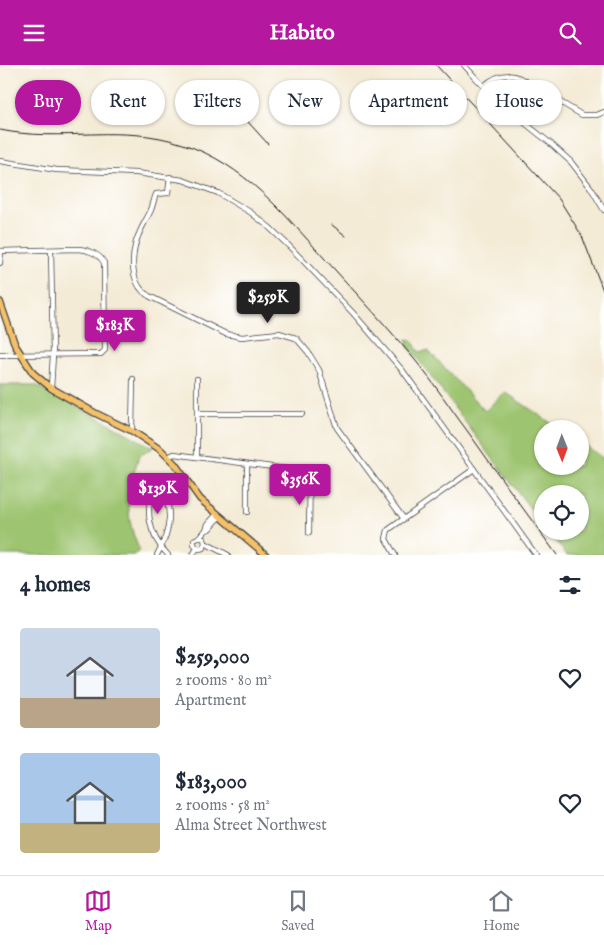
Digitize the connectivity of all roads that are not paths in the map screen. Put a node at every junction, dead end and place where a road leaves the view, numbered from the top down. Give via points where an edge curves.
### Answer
1 (464, 65) edge
2 (478, 80) edge
3 (492, 80) edge
4 (523, 80) edge
5 (562, 103) edge
6 (604, 112) edge
7 (527, 125) edge
8 (0, 161) edge
9 (170, 177) junction
10 (604, 210) edge
11 (51, 249) junction
12 (0, 251) edge
13 (0, 263) edge
14 (0, 302) edge
15 (0, 355) edge
16 (20, 355) junction
17 (53, 355) junction
18 (133, 379) dead end
19 (197, 379) dead end
20 (51, 388) junction
21 (198, 414) junction
22 (302, 414) dead end
23 (132, 431) junction
24 (168, 457) junction
25 (197, 457) junction
26 (247, 463) junction
27 (474, 469) junction
28 (247, 511) dead end
29 (218, 516) junction
30 (404, 519) junction
31 (309, 533) dead end
32 (200, 537) junction
33 (205, 543) junction
34 (161, 547) junction
35 (197, 548) junction
36 (157, 555) edge
37 (168, 555) edge
38 (193, 555) edge
39 (228, 555) edge
40 (266, 555) edge
41 (395, 555) edge
42 (536, 555) edge

1 - 2 street
3 - 4 street via 510,75
5 - 6 street via 582,115
7 - 10 street via 571,162
8 - 9 street via 66,171
9 - 27 street via 202,186 235,201 269,227 404,371
9 - 30 street via 168,193 156,194 135,244 137,285 149,296 226,334 242,337 279,333 296,338 319,370 337,428
11 - 12 street
11 - 17 street
11 - 17 street via 88,251 102,258 104,263 105,351 101,354
12 - 13 street
14 - 16 main road
15 - 16 street
16 - 17 street
16 - 20 main road via 33,373
17 - 20 street
18 - 23 street
19 - 21 street
20 - 23 main road
21 - 22 street
21 - 25 street
23 - 24 main road via 153,443
24 - 25 street via 174,454
24 - 29 main road via 200,499
25 - 26 street
26 - 28 street
26 - 31 street via 310,472
27 - 30 street
27 - 42 street
29 - 32 street
29 - 40 main road
30 - 41 street via 387,533 387,542
32 - 33 street
32 - 35 street via 194,541
33 - 35 street via 203,548
33 - 39 street
34 - 34 street via 150,527 149,516 151,496 157,482 165,493 169,523
34 - 36 street
34 - 37 street
35 - 38 street

